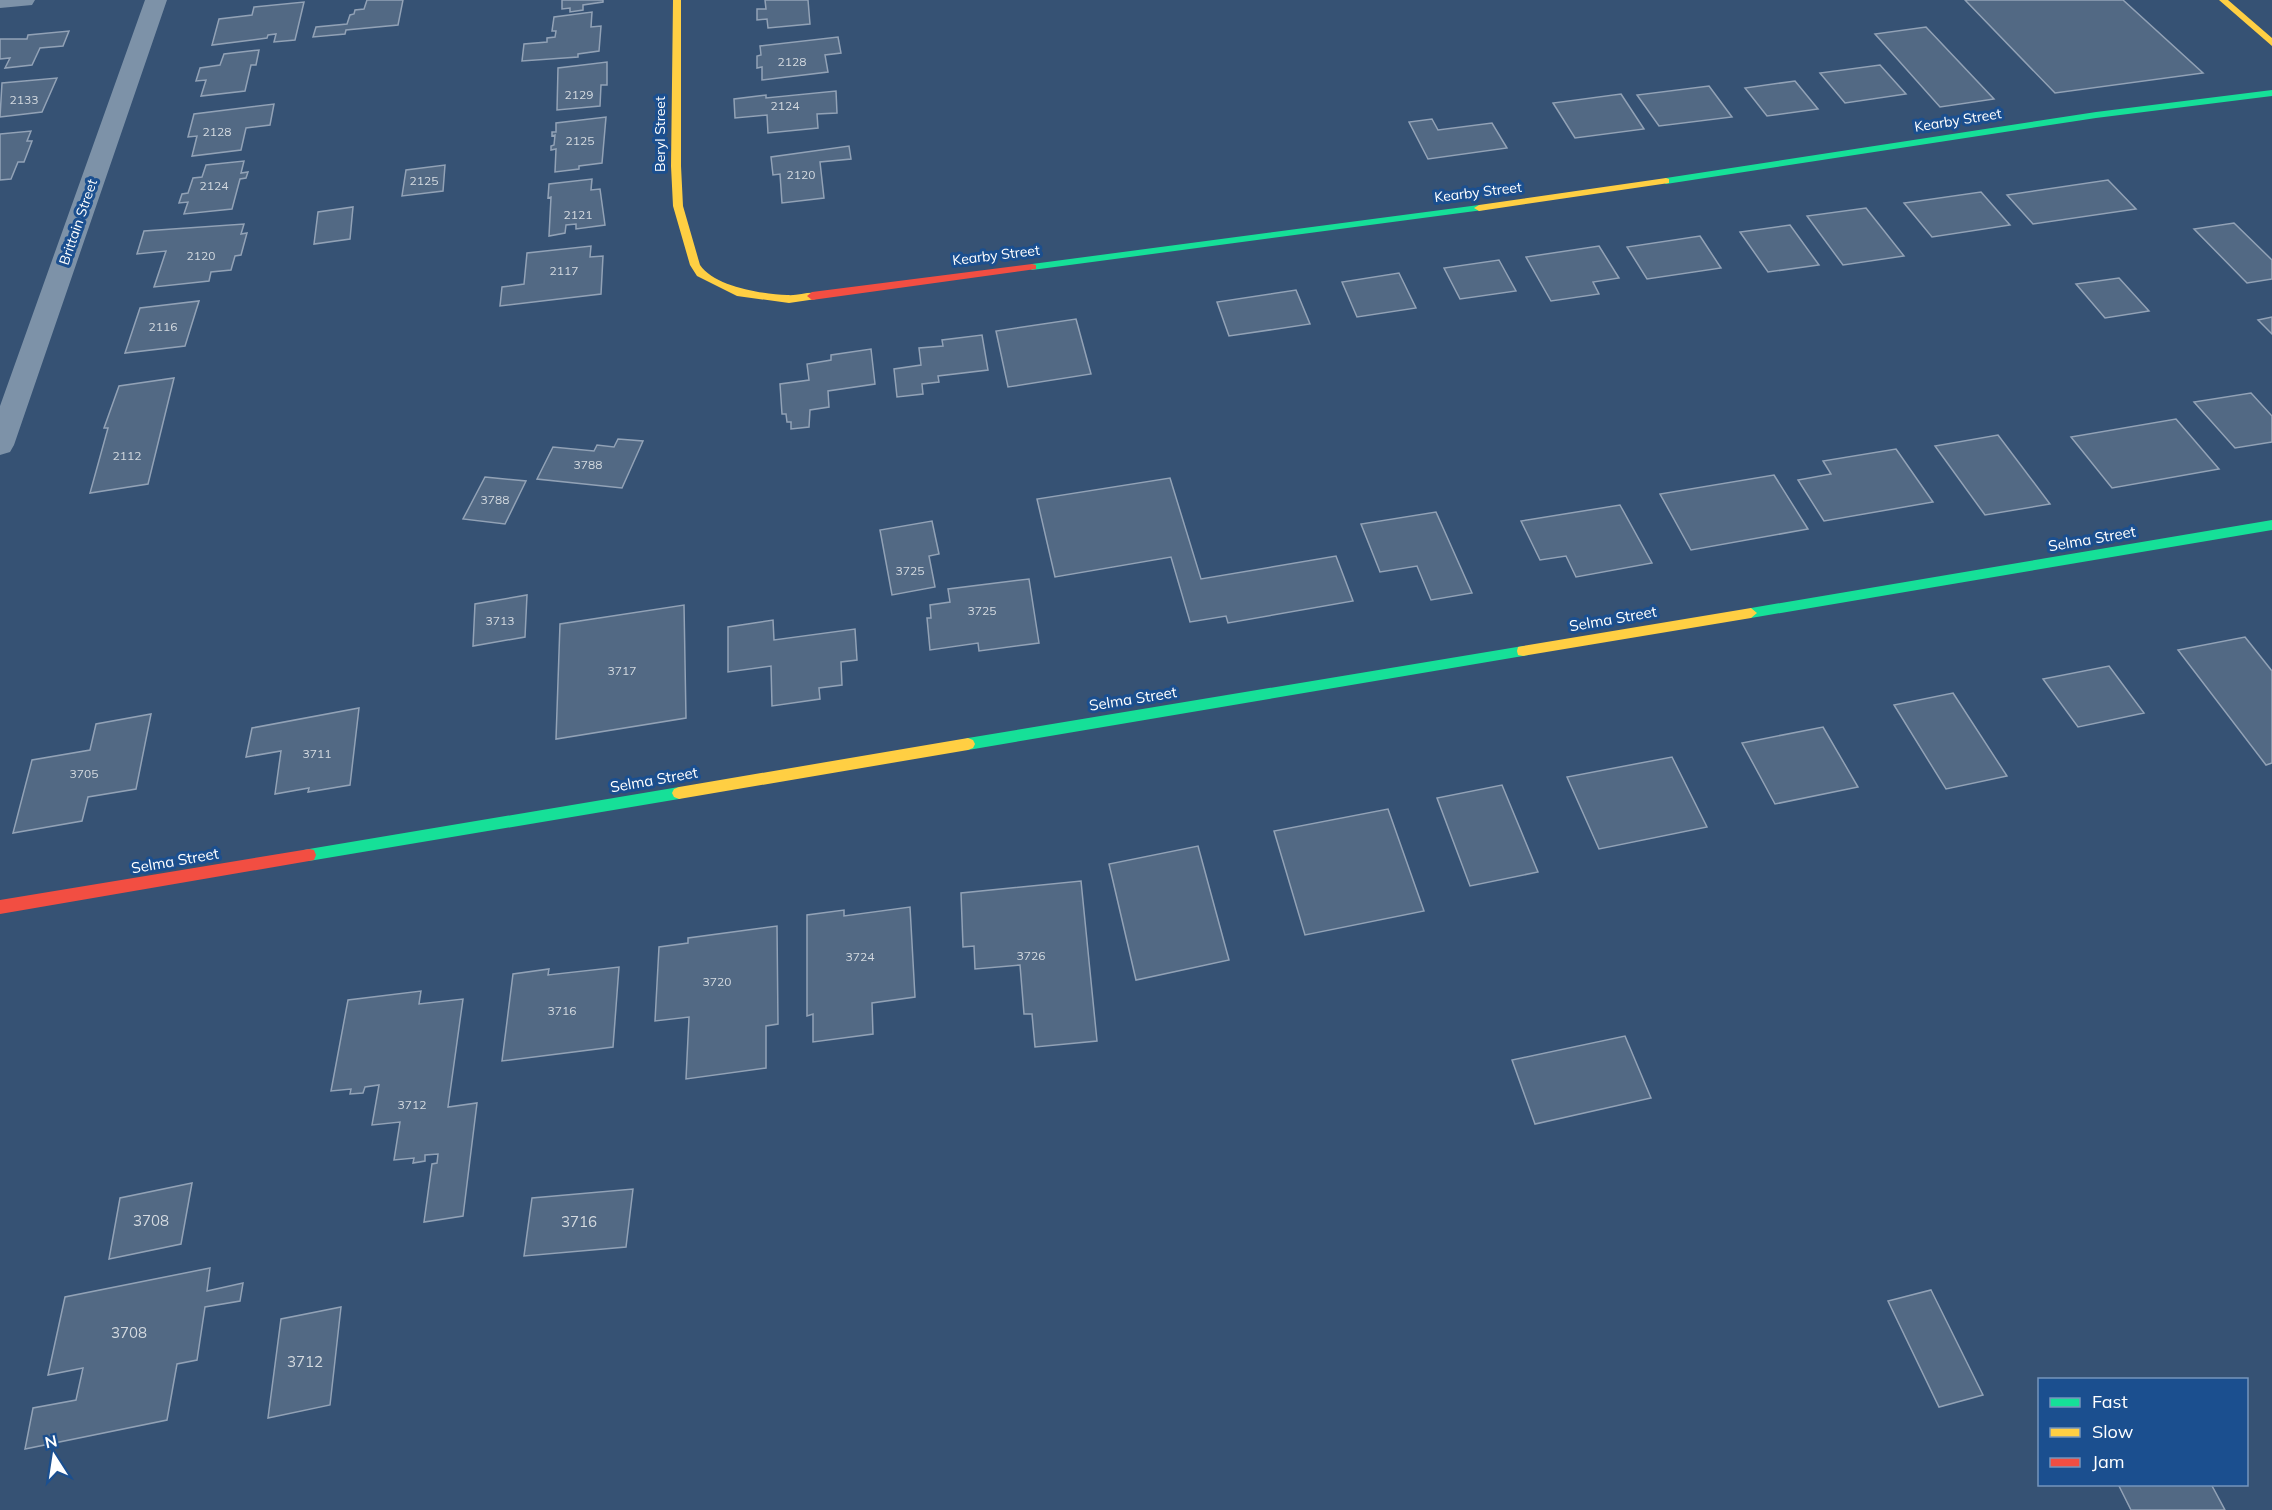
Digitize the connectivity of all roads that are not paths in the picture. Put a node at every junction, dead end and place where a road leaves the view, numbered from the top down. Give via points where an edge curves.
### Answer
1 (24, 0) edge
2 (156, 0) edge
3 (677, 0) edge
4 (2223, 0) edge
5 (0, 2) edge
6 (2272, 43) edge
7 (2272, 93) edge
8 (695, 265) joint
9 (0, 445) edge
10 (2272, 525) edge
11 (0, 907) edge

1 - 5 street
2 - 9 street, Brittain Street
3 - 8 street, Beryl Street via 678,207
4 - 6 street
7 - 8 street, Kearby Street via 1571,196 789,299 737,292 701,274
10 - 11 street, Selma Street

